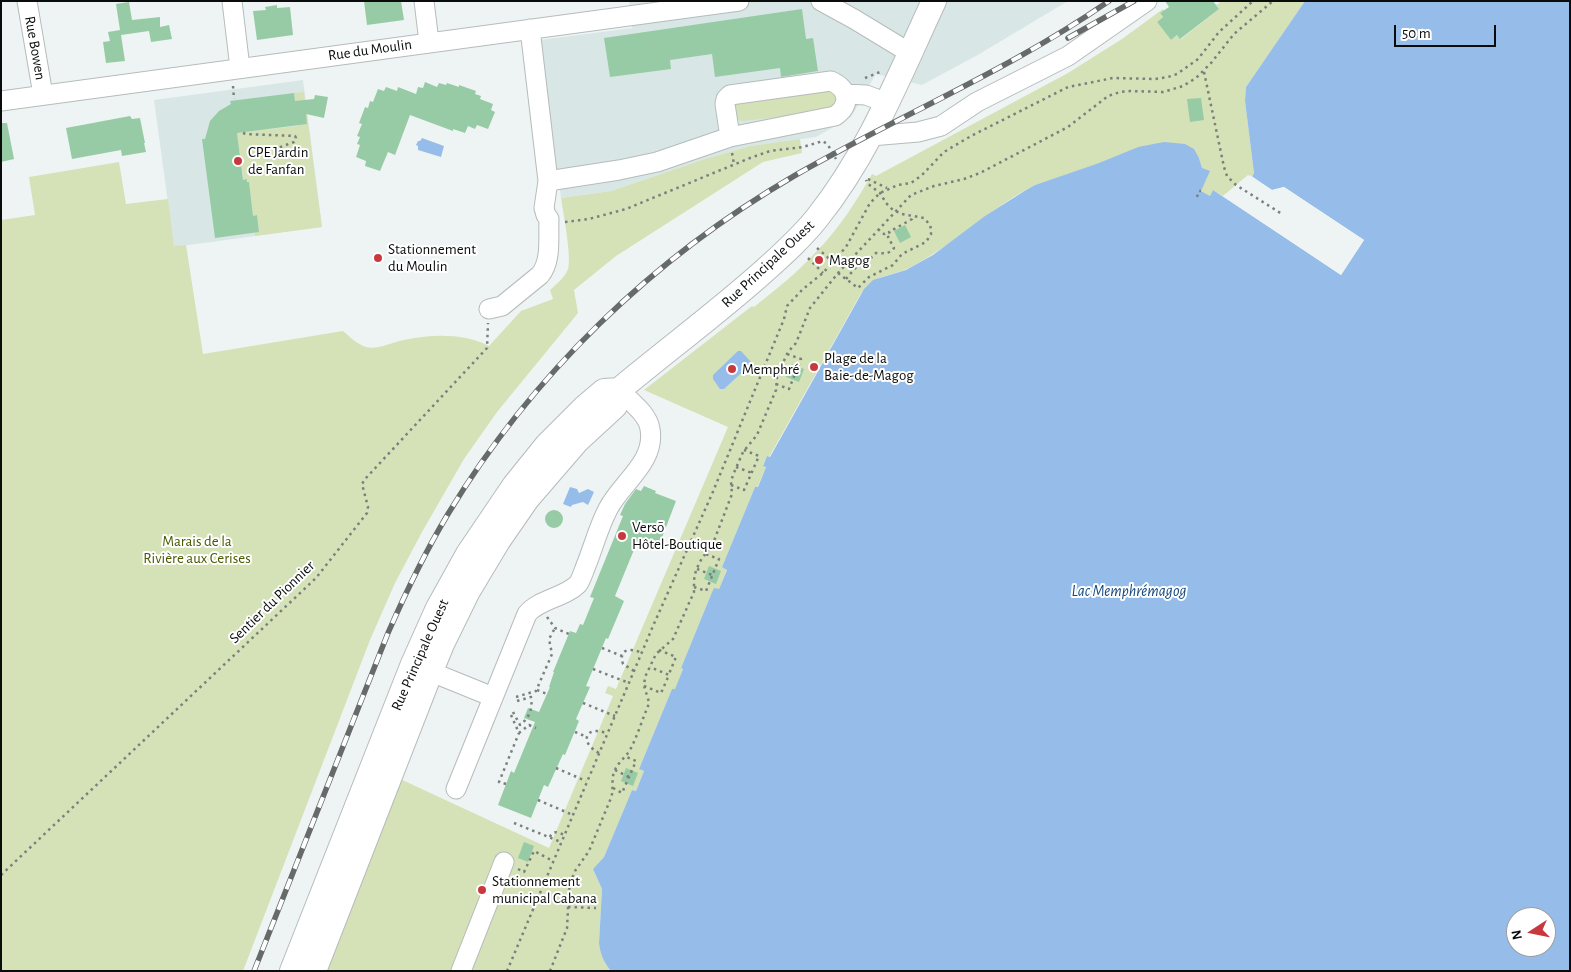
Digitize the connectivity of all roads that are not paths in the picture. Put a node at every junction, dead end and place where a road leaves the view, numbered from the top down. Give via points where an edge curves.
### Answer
1 (27, 1) edge
2 (232, 1) edge
3 (424, 1) edge
4 (739, 1) edge
5 (934, 1) edge
6 (1147, 1) edge
7 (823, 2) edge
8 (619, 9) edge
9 (530, 29) junction
10 (429, 42) junction
11 (910, 53) junction
12 (240, 68) junction
13 (845, 94) junction
14 (43, 95) junction
15 (1, 101) edge
16 (887, 103) junction
17 (871, 136) junction
18 (730, 137) junction
19 (548, 180) junction
20 (489, 309) road end
21 (620, 390) junction
22 (422, 668) junction
23 (493, 697) junction
24 (456, 789) dead end
25 (504, 862) road end
26 (292, 971) edge
27 (314, 971) edge
28 (461, 971) edge

1 - 14 street, Rue Bowen
2 - 12 street
3 - 10 street
4 - 8 street, Rue du Moulin
5 - 11 main road, Rue Principale Ouest
6 - 17 street via 1068,56 977,102 941,126 918,132
7 - 11 street
8 - 9 street, Rue du Moulin
9 - 10 street, Rue du Moulin
9 - 19 street
10 - 12 street, Rue du Moulin
11 - 16 main road, Rue Principale Ouest
12 - 14 street, Rue du Moulin
13 - 16 street via 866,95
13 - 18 street via 844,107 835,116
13 - 18 street via 831,81 730,95 725,104
14 - 15 street, Rue du Moulin
16 - 17 main road, Rue Principale Ouest
17 - 21 main road, Rue Principale Ouest via 852,170 794,243 721,308
18 - 19 street via 657,162
19 - 20 street via 544,208 549,219 547,262 543,272 502,306
21 - 22 main road, Rue Principale Ouest via 615,406 560,460 502,534 442,644
21 - 23 street via 648,423 651,434 646,454 607,511 578,584 527,614
22 - 23 street
22 - 26 main road, Rue Principale Ouest
22 - 27 main road, Rue Principale Ouest
23 - 24 street
25 - 28 street

